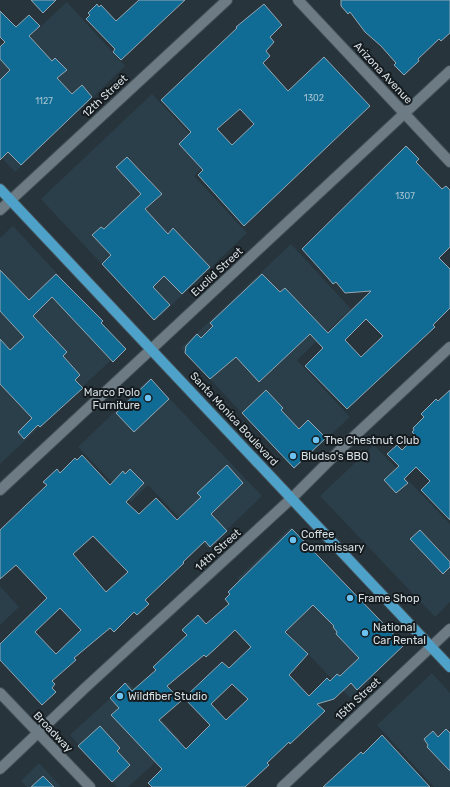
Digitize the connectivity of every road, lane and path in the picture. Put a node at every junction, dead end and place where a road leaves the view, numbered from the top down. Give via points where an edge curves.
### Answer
1 (227, 0) edge
2 (298, 0) edge
3 (450, 71) edge
4 (405, 114) junction
5 (450, 162) edge
6 (0, 189) edge
7 (11, 200) junction
8 (0, 210) edge
9 (450, 347) edge
10 (151, 348) junction
11 (0, 490) edge
12 (292, 498) junction
13 (450, 629) edge
14 (431, 647) junction
15 (450, 667) edge
16 (0, 693) edge
17 (38, 734) junction
18 (0, 769) edge
19 (90, 787) edge
20 (282, 787) edge

1 - 7 street, 12th Street
2 - 4 street, Arizona Avenue
3 - 4 street, Euclid Street
4 - 5 street, Arizona Avenue
4 - 10 street, Euclid Street
6 - 7 main road, Santa Monica Boulevard
7 - 8 street, 12th Street
7 - 10 main road, Santa Monica Boulevard
9 - 12 street, 14th Street
10 - 11 street, Euclid Street
10 - 12 main road, Santa Monica Boulevard
12 - 14 main road, Santa Monica Boulevard
12 - 17 street, 14th Street
13 - 14 street, 15th Street
14 - 15 main road, Santa Monica Boulevard
14 - 20 street, 15th Street
16 - 17 street, Broadway
17 - 18 street, 14th Street
17 - 19 street, Broadway

